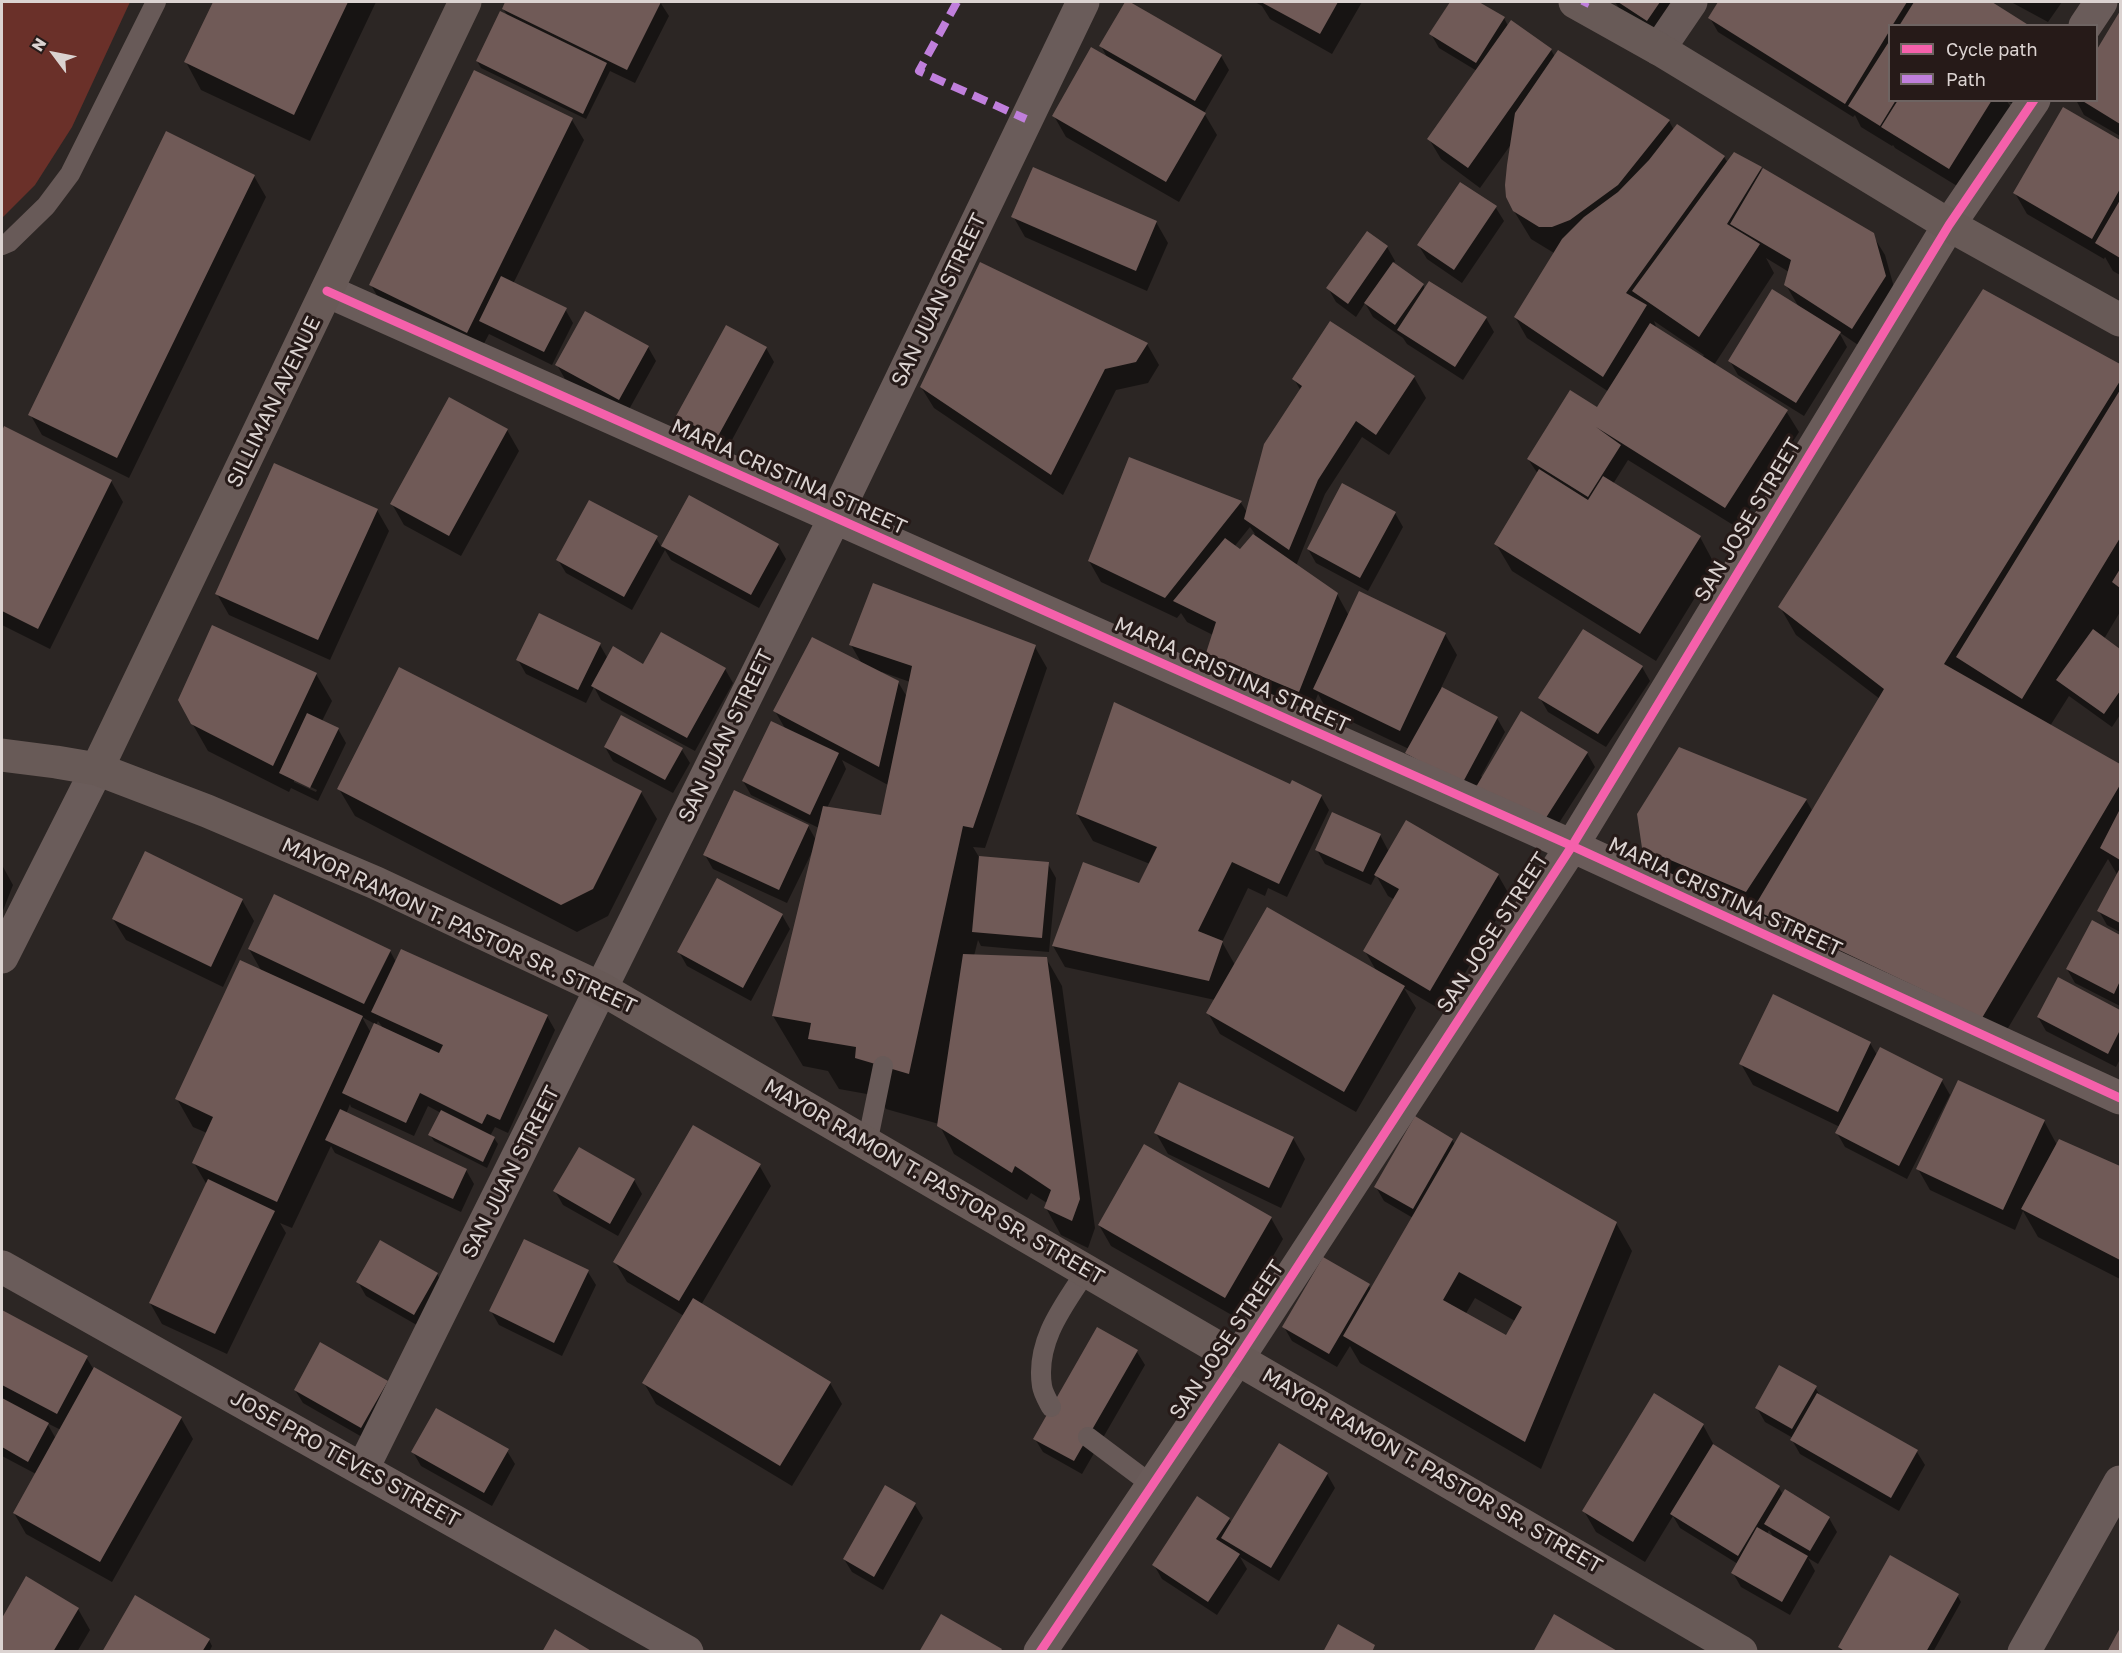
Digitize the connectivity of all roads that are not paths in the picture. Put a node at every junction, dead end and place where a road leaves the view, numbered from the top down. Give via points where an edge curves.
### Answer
1 (156, 2) edge
2 (465, 2) edge
3 (1083, 2) edge
4 (1575, 2) edge
5 (1691, 2) edge
6 (2101, 2) edge
7 (2086, 24) edge
8 (1659, 49) junction
9 (2033, 102) edge
10 (1949, 225) junction
11 (2, 245) edge
12 (327, 291) junction
13 (2121, 320) edge
14 (835, 517) junction
15 (2, 755) edge
16 (98, 769) junction
17 (1572, 846) junction
18 (2, 957) edge
19 (600, 988) junction
20 (883, 1066) dead end
21 (2121, 1098) edge
22 (867, 1144) junction
23 (2, 1267) edge
24 (1087, 1270) junction
25 (1238, 1358) junction
26 (1051, 1407) dead end
27 (1088, 1437) dead end
28 (363, 1468) junction
29 (2121, 1482) edge
30 (1152, 1485) junction
31 (687, 1652) edge
32 (1040, 1652) edge
33 (1741, 1652) edge
34 (2024, 1652) edge

1 - 11 lane via 70,174 46,206
2 - 12 main road, SILLIMAN AVENUE
3 - 14 street, SAN JUAN STREET
4 - 8 main road
5 - 8 street
6 - 7 street
8 - 10 main road
9 - 10 street, SAN JOSE STREET
10 - 13 main road
10 - 17 street, SAN JOSE STREET
12 - 14 street, MARIA CRISTINA STREET
12 - 16 main road, SILLIMAN AVENUE
14 - 17 street, MARIA CRISTINA STREET
14 - 19 street, SAN JUAN STREET
15 - 16 main road, MAYOR RAMON T. PASTOR SR. STREET
16 - 18 street
16 - 19 main road, MAYOR RAMON T. PASTOR SR. STREET via 376,883
17 - 21 street, MARIA CRISTINA STREET
17 - 25 street, SAN JOSE STREET
19 - 22 main road, MAYOR RAMON T. PASTOR SR. STREET
19 - 28 street, SAN JUAN STREET
20 - 22 lane
22 - 24 main road, MAYOR RAMON T. PASTOR SR. STREET
23 - 28 street, JOSE PRO TEVES STREET
24 - 25 main road, MAYOR RAMON T. PASTOR SR. STREET
24 - 26 lane via 1054,1320 1041,1354 1042,1387
25 - 30 street, SAN JOSE STREET
25 - 33 main road, MAYOR RAMON T. PASTOR SR. STREET
27 - 30 lane
28 - 31 street, JOSE PRO TEVES STREET
29 - 34 street
30 - 32 street, SAN JOSE STREET

